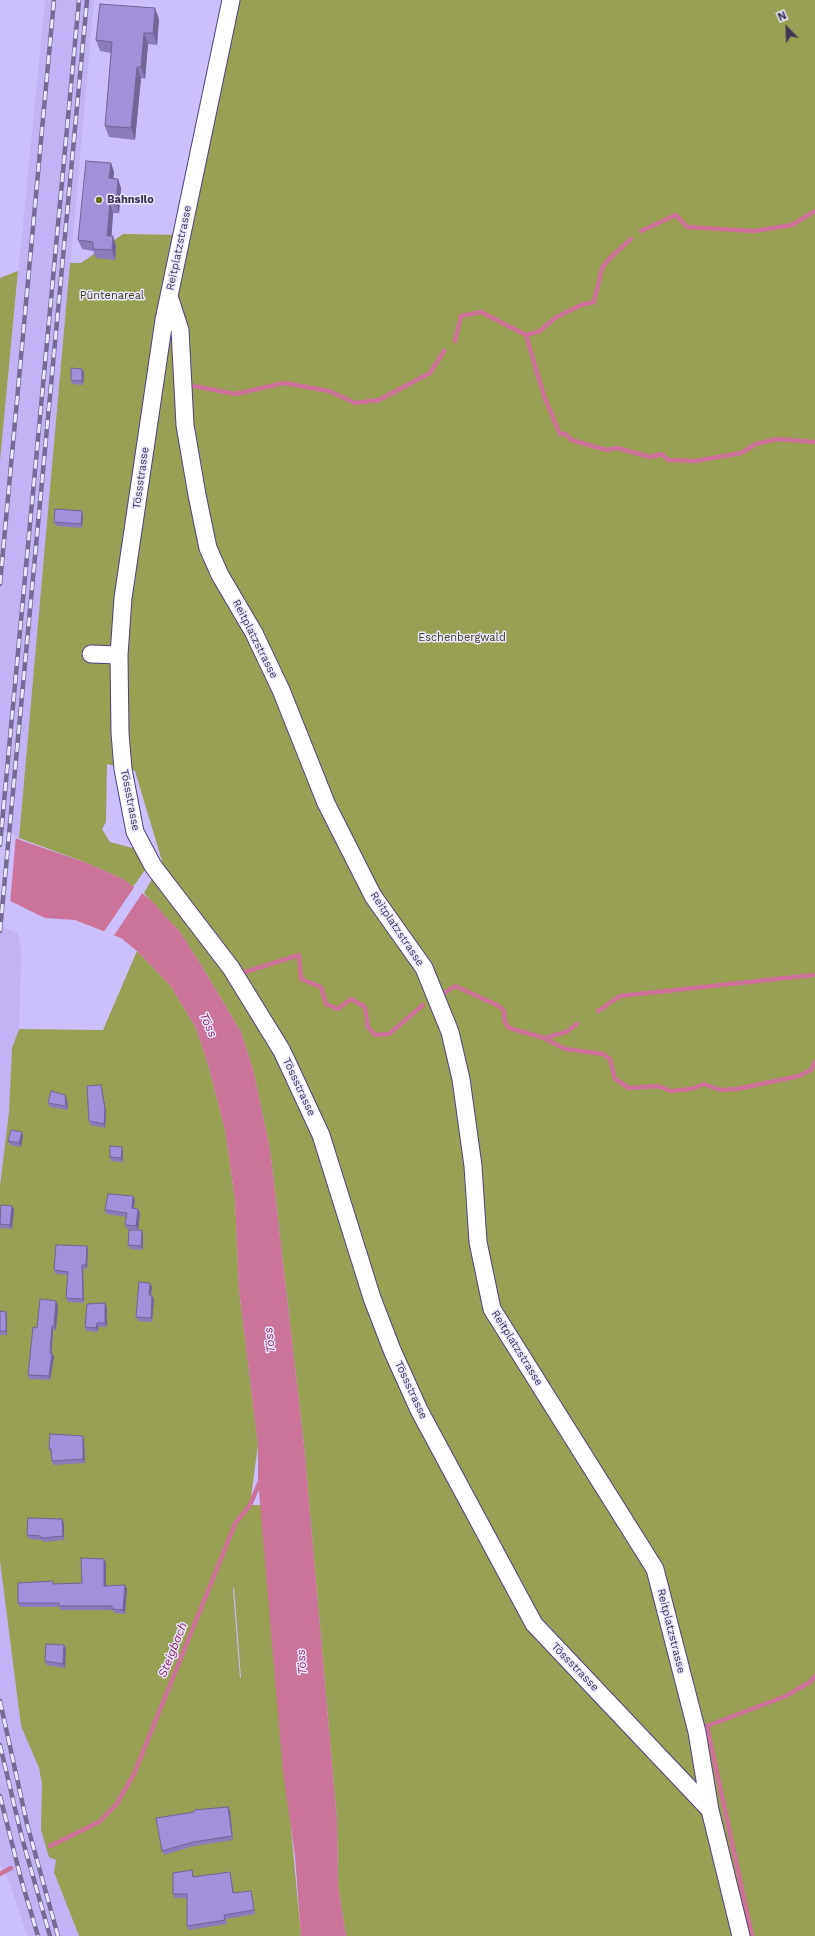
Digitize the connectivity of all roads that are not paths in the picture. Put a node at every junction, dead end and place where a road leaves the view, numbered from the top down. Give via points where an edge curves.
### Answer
1 (231, 0) edge
2 (169, 296) junction
3 (91, 654) dead end
4 (119, 655) junction
5 (710, 1810) junction
6 (741, 1936) edge

1 - 2 street, Reitplatzstrasse
2 - 4 street, Tössstrasse via 123,598
2 - 5 street, Reitplatzstrasse via 180,330 185,425 208,548 281,690 326,803 373,896 424,968 450,1032 461,1079 473,1166 478,1242 492,1309 655,1568 697,1732
3 - 4 street
4 - 5 street, Tössstrasse via 123,769 135,832 153,866 231,968 289,1064 321,1135 372,1298 419,1410 534,1624
5 - 6 street, Reitplatzstrasse

